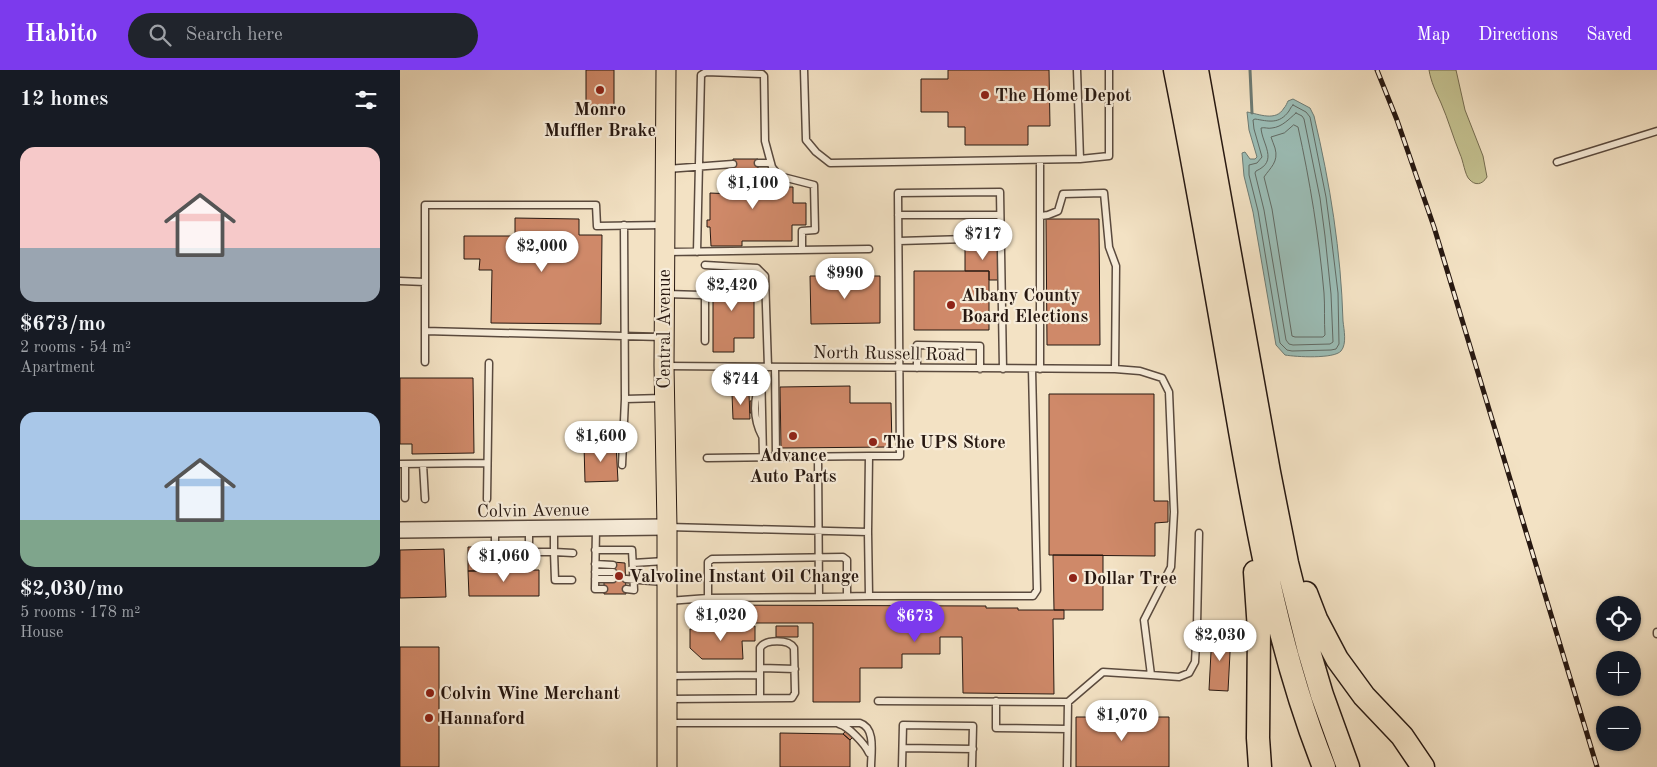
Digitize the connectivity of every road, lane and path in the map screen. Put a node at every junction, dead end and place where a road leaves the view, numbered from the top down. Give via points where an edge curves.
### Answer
1 (666, 70) edge
2 (804, 70) edge
3 (1077, 70) edge
4 (1109, 70) edge
5 (1176, 70) edge
6 (1197, 70) edge
7 (1657, 131) edge
8 (1080, 159) junction
9 (1040, 160) junction
10 (1557, 162) dead end
11 (758, 163) dead end
12 (771, 163) junction
13 (734, 164) dead end
14 (699, 166) junction
15 (664, 169) junction
16 (898, 215) junction
17 (1000, 215) junction
18 (1041, 216) junction
19 (624, 225) junction
20 (665, 225) junction
21 (1001, 238) junction
22 (899, 240) junction
23 (870, 249) dead end
24 (802, 250) junction
25 (664, 252) junction
26 (697, 252) junction
27 (705, 265) dead end
28 (400, 281) edge
29 (425, 282) junction
30 (664, 294) junction
31 (425, 331) junction
32 (624, 336) junction
33 (664, 337) junction
34 (705, 341) dead end
35 (425, 362) dead end
36 (489, 363) dead end
37 (664, 366) junction
38 (764, 367) junction
39 (775, 367) junction
40 (899, 368) junction
41 (917, 368) junction
42 (980, 369) junction
43 (1003, 369) junction
44 (1036, 369) junction
45 (1115, 369) junction
46 (624, 398) junction
47 (664, 398) junction
48 (1256, 398) junction
49 (869, 456) junction
50 (763, 457) junction
51 (776, 457) junction
52 (818, 457) junction
53 (707, 458) dead end
54 (487, 463) junction
55 (402, 464) edge
56 (423, 464) junction
57 (622, 465) dead end
58 (1248, 476) junction
59 (405, 498) dead end
60 (425, 498) dead end
61 (488, 499) dead end
62 (667, 527) junction
63 (554, 528) junction
64 (596, 528) junction
65 (528, 529) junction
66 (400, 530) edge
67 (495, 530) junction
68 (818, 530) junction
69 (868, 532) junction
70 (1199, 533) dead end
71 (595, 550) junction
72 (529, 552) junction
73 (554, 552) junction
74 (573, 553) dead end
75 (819, 557) junction
76 (667, 561) junction
77 (595, 564) junction
78 (633, 567) junction
79 (595, 575) junction
80 (572, 580) dead end
81 (634, 580) junction
82 (667, 582) junction
83 (604, 589) dead end
84 (626, 590) dead end
85 (847, 596) junction
86 (869, 596) junction
87 (819, 597) junction
88 (708, 598) junction
89 (667, 601) junction
90 (795, 669) junction
91 (760, 672) junction
92 (667, 676) junction
93 (1151, 676) junction
94 (760, 698) junction
95 (667, 699) junction
96 (878, 702) dead end
97 (996, 702) junction
98 (1068, 702) junction
99 (833, 722) junction
100 (667, 723) junction
101 (1067, 729) junction
102 (903, 748) junction
103 (972, 749) junction
104 (871, 759) junction
105 (667, 767) edge
106 (871, 767) edge
107 (902, 767) edge
108 (972, 767) edge
109 (1066, 767) edge
110 (1260, 767) edge
111 (1324, 767) edge
112 (1348, 767) edge
113 (1423, 767) edge

1 - 15 main road, Central Avenue
2 - 9 lane via 806,140 830,163
3 - 8 lane
4 - 8 lane via 1109,156
5 - 58 highway
6 - 48 highway
7 - 10 lane
8 - 9 lane
9 - 18 lane
11 - 12 lane
12 - 14 lane via 765,141 764,76 706,72 701,75
12 - 24 lane via 779,176 814,185 815,230 802,230
13 - 14 lane
14 - 15 lane
14 - 26 lane
15 - 20 main road, Central Avenue
16 - 17 lane
16 - 17 lane via 898,193 1000,192
16 - 22 lane
17 - 21 lane
18 - 44 lane
18 - 45 lane via 1058,211 1063,194 1104,193 1109,247 1116,266
19 - 20 lane
19 - 29 lane via 597,226 596,205 425,204
19 - 32 lane
20 - 25 main road, Central Avenue
21 - 22 lane
21 - 43 lane
22 - 40 lane
23 - 24 lane
24 - 26 lane
25 - 26 lane
25 - 30 main road, Central Avenue
27 - 38 lane via 757,268 766,276
28 - 29 lane
29 - 31 lane
30 - 33 main road, Central Avenue
30 - 34 lane via 705,297
31 - 32 lane
31 - 35 lane
32 - 33 lane
32 - 46 lane
33 - 37 main road, Central Avenue
36 - 54 lane
37 - 38 lane, North Russell Road
37 - 47 main road, Central Avenue
38 - 39 lane, North Russell Road
38 - 50 lane
39 - 40 lane, North Russell Road
39 - 51 lane
40 - 41 lane, North Russell Road
40 - 49 lane via 900,456
41 - 42 lane, North Russell Road
41 - 42 lane via 917,345 980,346
42 - 43 lane, North Russell Road
43 - 44 lane, North Russell Road
44 - 45 lane, North Russell Road
44 - 86 lane via 1036,593 1031,596
45 - 93 lane, North Russell Road via 1140,371 1162,378 1169,392 1174,512 1172,568 1144,620
46 - 47 lane
46 - 57 lane
47 - 62 main road, Central Avenue
48 - 112 highway via 1297,607 1322,695
48 - 113 highway via 1302,580 1316,619 1346,672 1402,736
49 - 52 lane
49 - 69 lane
50 - 51 lane
50 - 53 lane
51 - 52 lane
52 - 68 lane
54 - 56 lane
54 - 61 lane
55 - 56 lane
55 - 59 lane
56 - 60 lane
58 - 110 highway via 1259,630
58 - 111 highway via 1280,631
62 - 64 street, Colvin Avenue
62 - 68 lane
62 - 76 main road, Central Avenue
63 - 64 street, Colvin Avenue
63 - 65 street, Colvin Avenue
63 - 73 lane
64 - 71 lane
65 - 67 street, Colvin Avenue
65 - 72 lane
66 - 67 street, Colvin Avenue
67 - 72 lane via 495,552
68 - 69 lane
68 - 75 lane
69 - 86 lane
70 - 93 lane via 1195,662 1189,674
71 - 77 lane
71 - 78 lane via 632,550
72 - 73 lane
73 - 74 lane
73 - 80 lane via 555,580
75 - 85 lane via 846,558
75 - 87 lane
75 - 88 lane via 710,559
76 - 78 lane
76 - 82 main road, Central Avenue
77 - 79 lane
77 - 79 lane via 613,572
78 - 81 lane
78 - 81 lane via 626,572
79 - 83 lane via 595,589
81 - 82 lane
81 - 84 lane via 634,590
82 - 89 main road, Central Avenue
85 - 86 lane
85 - 87 lane
87 - 88 lane
88 - 89 lane
89 - 92 main road, Central Avenue
90 - 91 lane
90 - 91 lane via 794,646 791,643 767,643 760,648
90 - 94 lane via 794,697
91 - 92 lane
91 - 94 lane
92 - 95 main road, Central Avenue
93 - 98 lane via 1103,672
94 - 95 lane
95 - 100 main road, Central Avenue
96 - 97 lane
97 - 98 lane
97 - 101 lane via 996,728
98 - 101 lane
99 - 100 lane
99 - 104 lane via 844,725 865,745
99 - 104 lane via 867,726
100 - 105 main road, Central Avenue
101 - 109 lane
102 - 103 lane
102 - 103 lane via 903,725 973,726
102 - 107 lane
103 - 108 lane
104 - 106 lane

